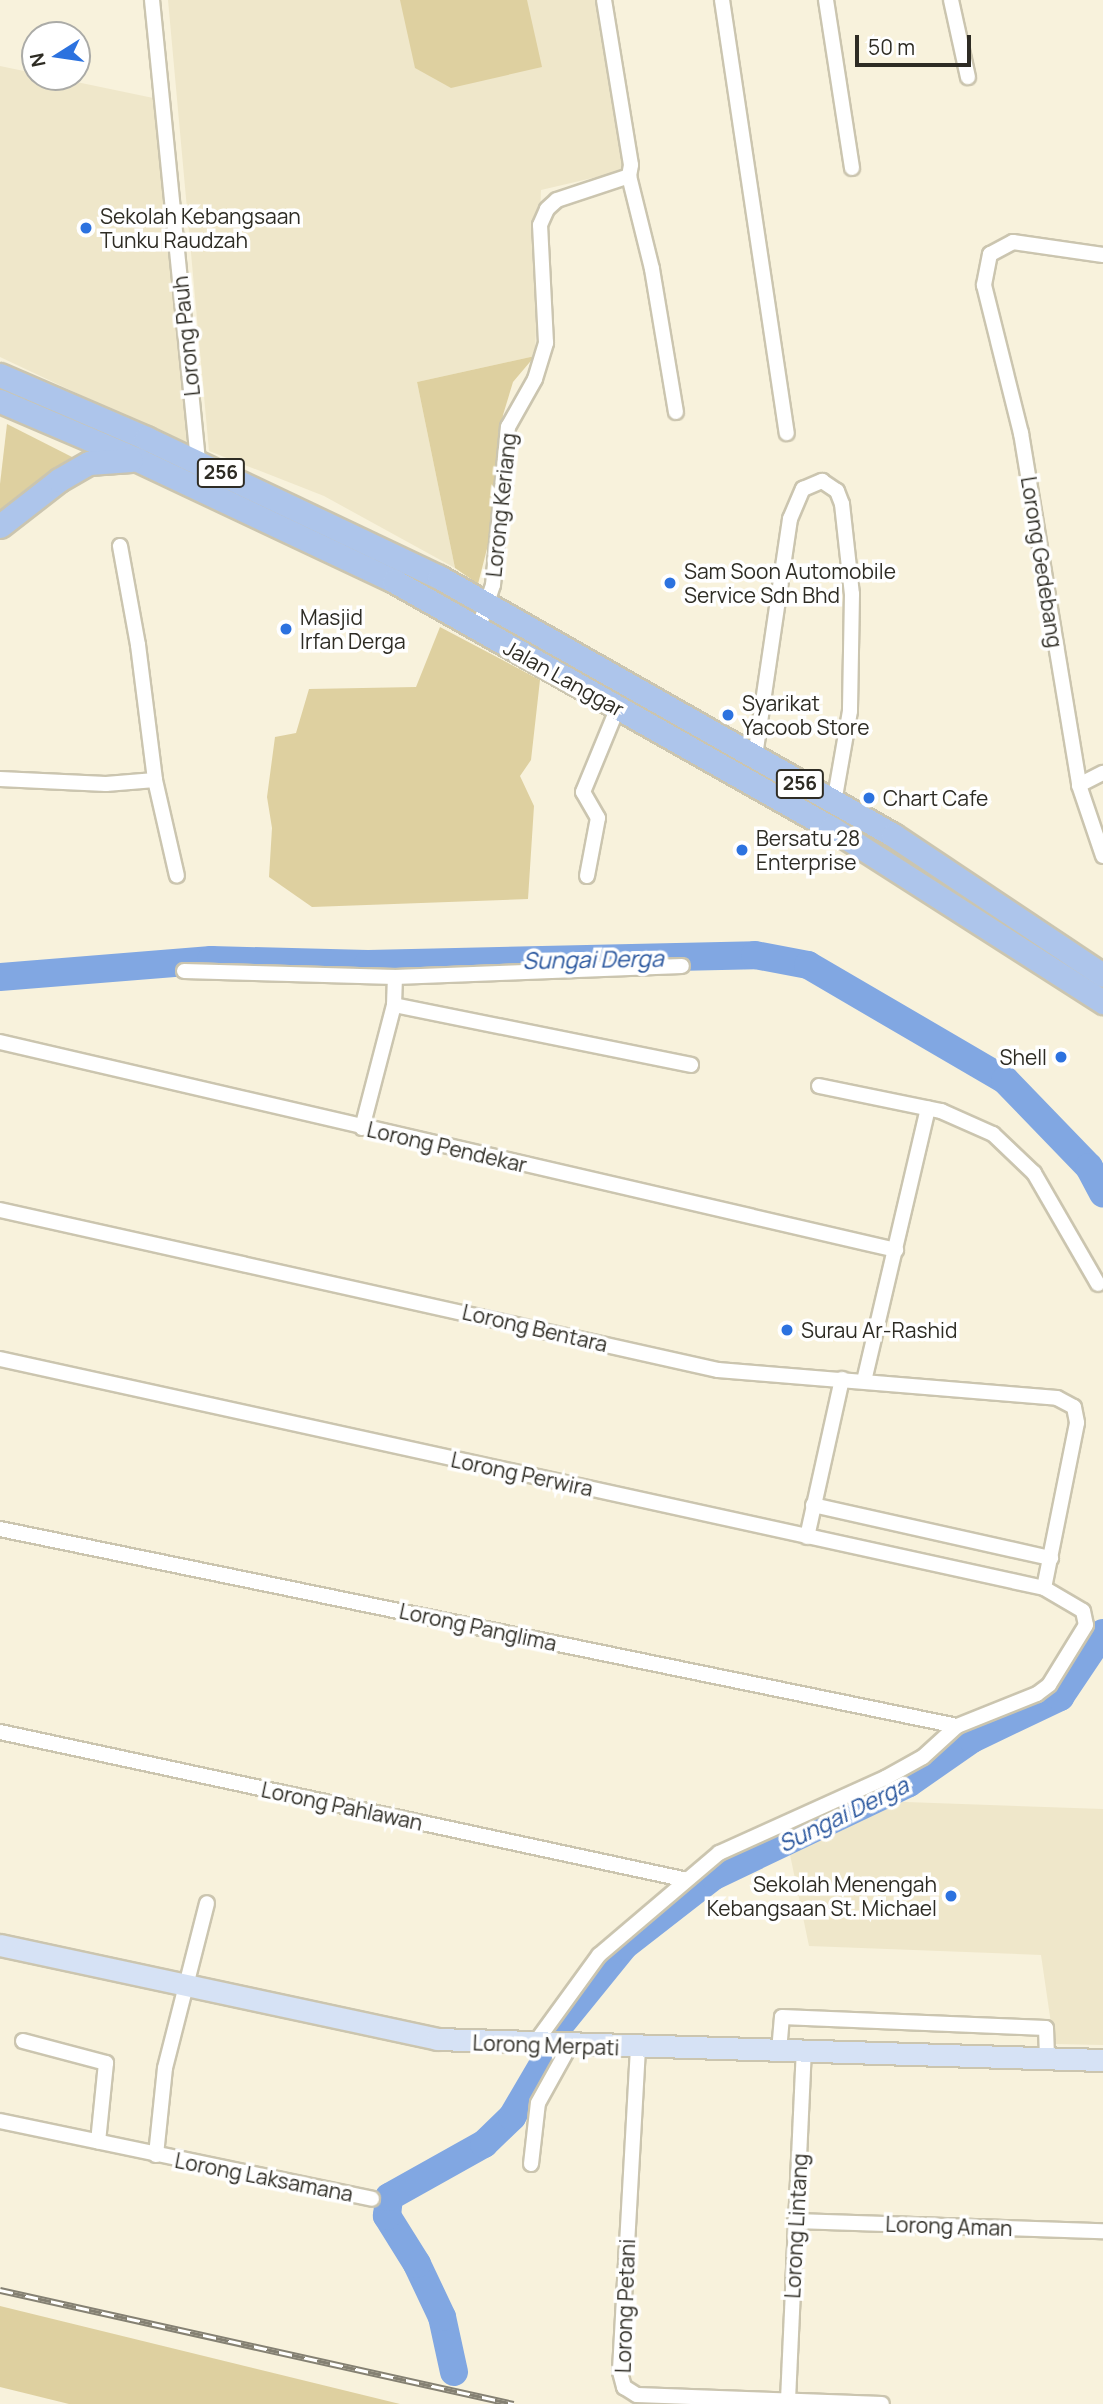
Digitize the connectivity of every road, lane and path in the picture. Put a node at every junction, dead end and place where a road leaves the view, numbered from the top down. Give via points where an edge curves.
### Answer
1 (152, 0) edge
2 (604, 0) edge
3 (722, 0) edge
4 (826, 0) edge
5 (951, 0) edge
6 (968, 77) dead end
7 (852, 168) dead end
8 (629, 177) junction
9 (1103, 255) edge
10 (0, 375) edge
11 (0, 401) edge
12 (676, 412) dead end
13 (787, 433) dead end
14 (138, 460) junction
15 (198, 463) junction
16 (0, 526) edge
17 (120, 545) dead end
18 (489, 606) junction
19 (478, 630) junction
20 (618, 707) junction
21 (755, 756) junction
22 (1103, 774) edge
23 (0, 779) edge
24 (155, 780) junction
25 (1079, 785) junction
26 (834, 803) junction
27 (1103, 856) edge
28 (177, 876) dead end
29 (587, 876) dead end
30 (682, 965) dead end
31 (184, 971) dead end
32 (1103, 975) edge
33 (395, 977) junction
34 (1102, 998) edge
35 (394, 1005) junction
36 (0, 1042) edge
37 (691, 1065) dead end
38 (819, 1086) dead end
39 (928, 1108) junction
40 (362, 1128) junction
41 (0, 1210) edge
42 (896, 1250) junction
43 (1098, 1284) dead end
44 (0, 1359) edge
45 (842, 1379) junction
46 (864, 1381) junction
47 (813, 1505) junction
48 (0, 1529) edge
49 (807, 1537) junction
50 (1051, 1558) junction
51 (1044, 1588) junction
52 (957, 1726) junction
53 (0, 1732) edge
54 (683, 1880) junction
55 (207, 1903) dead end
56 (0, 1945) edge
57 (188, 1986) junction
58 (23, 2041) dead end
59 (533, 2046) junction
60 (569, 2047) junction
61 (638, 2048) junction
62 (779, 2051) junction
63 (804, 2052) junction
64 (1047, 2058) junction
65 (1103, 2060) edge
66 (0, 2121) edge
67 (98, 2142) junction
68 (156, 2155) junction
69 (531, 2164) dead end
70 (372, 2199) dead end
71 (795, 2221) junction
72 (1103, 2231) edge
73 (788, 2400) junction
74 (882, 2404) edge

1 - 15 street, Lorong Pauh
2 - 8 street via 631,165
3 - 13 street
4 - 7 street
5 - 6 street
8 - 12 street via 652,270
8 - 18 street, Lorong Keriang via 557,201 547,209 540,225 546,343 535,379 508,427
9 - 25 street, Lorong Gedebang via 1013,242 990,254 984,285 1023,446
10 - 15 main road, Jalan Langgar / 256
11 - 14 main road, Jalan Langgar / 256
14 - 16 main road via 89,463 48,487
14 - 19 main road, Jalan Langgar / 256 via 382,575
15 - 18 main road, Jalan Langgar / 256 via 393,553
17 - 24 street
18 - 19 street, Lorong Keriang
18 - 21 main road, Jalan Langgar / 256
19 - 20 main road, Jalan Langgar / 256
20 - 29 street via 583,792 598,818
20 - 34 main road, Jalan Langgar / 256 via 831,828
21 - 26 main road, Jalan Langgar / 256
21 - 26 street via 790,519 803,489 822,481 837,491 842,504 852,594 850,711
22 - 25 street
23 - 24 street via 106,784
24 - 28 street
25 - 27 street, Lorong Gedebang
26 - 32 main road, Jalan Langgar / 256 via 893,835
30 - 33 street
31 - 33 street
33 - 35 street
35 - 37 street
35 - 40 street
36 - 40 street, Lorong Pendekar
38 - 39 street
39 - 42 street
39 - 43 street via 978,1125 1020,1157 1046,1190
40 - 42 street, Lorong Pendekar
41 - 45 street, Lorong Bentara via 697,1366
42 - 46 street
44 - 49 street, Lorong Perwira
45 - 46 street, Lorong Bentara
45 - 47 street
46 - 50 street, Lorong Bentara via 1057,1398 1074,1407 1077,1423
47 - 49 street
47 - 50 street
48 - 52 street, Lorong Panglima
49 - 51 street, Lorong Perwira
50 - 51 street
51 - 52 street, Lorong Perwira via 1078,1606 1085,1616 1086,1625 1060,1674 1037,1694
52 - 54 street via 914,1763 719,1853
53 - 54 street, Lorong Pahlawan
54 - 59 street via 599,1955
55 - 57 street, Lorong Laksamana
56 - 57 street, Lorong Merpati
57 - 59 street, Lorong Merpati via 437,2039
57 - 68 street, Lorong Laksamana via 165,2068
58 - 67 street via 106,2063
59 - 60 street, Lorong Merpati
60 - 61 street, Lorong Merpati
60 - 69 street via 538,2103
61 - 62 street, Lorong Merpati
61 - 73 street, Lorong Petani via 620,2372 624,2387 637,2395
62 - 63 street, Lorong Merpati
62 - 64 street via 782,2017 1046,2028
63 - 64 street, Lorong Merpati
63 - 71 street, Lorong Lintang
64 - 65 street, Lorong Merpati
66 - 67 street, Lorong Laksamana
67 - 68 street, Lorong Laksamana
68 - 70 street, Lorong Laksamana
71 - 72 street, Lorong Aman
71 - 73 street, Lorong Lintang
73 - 74 street, Lorong Petani

